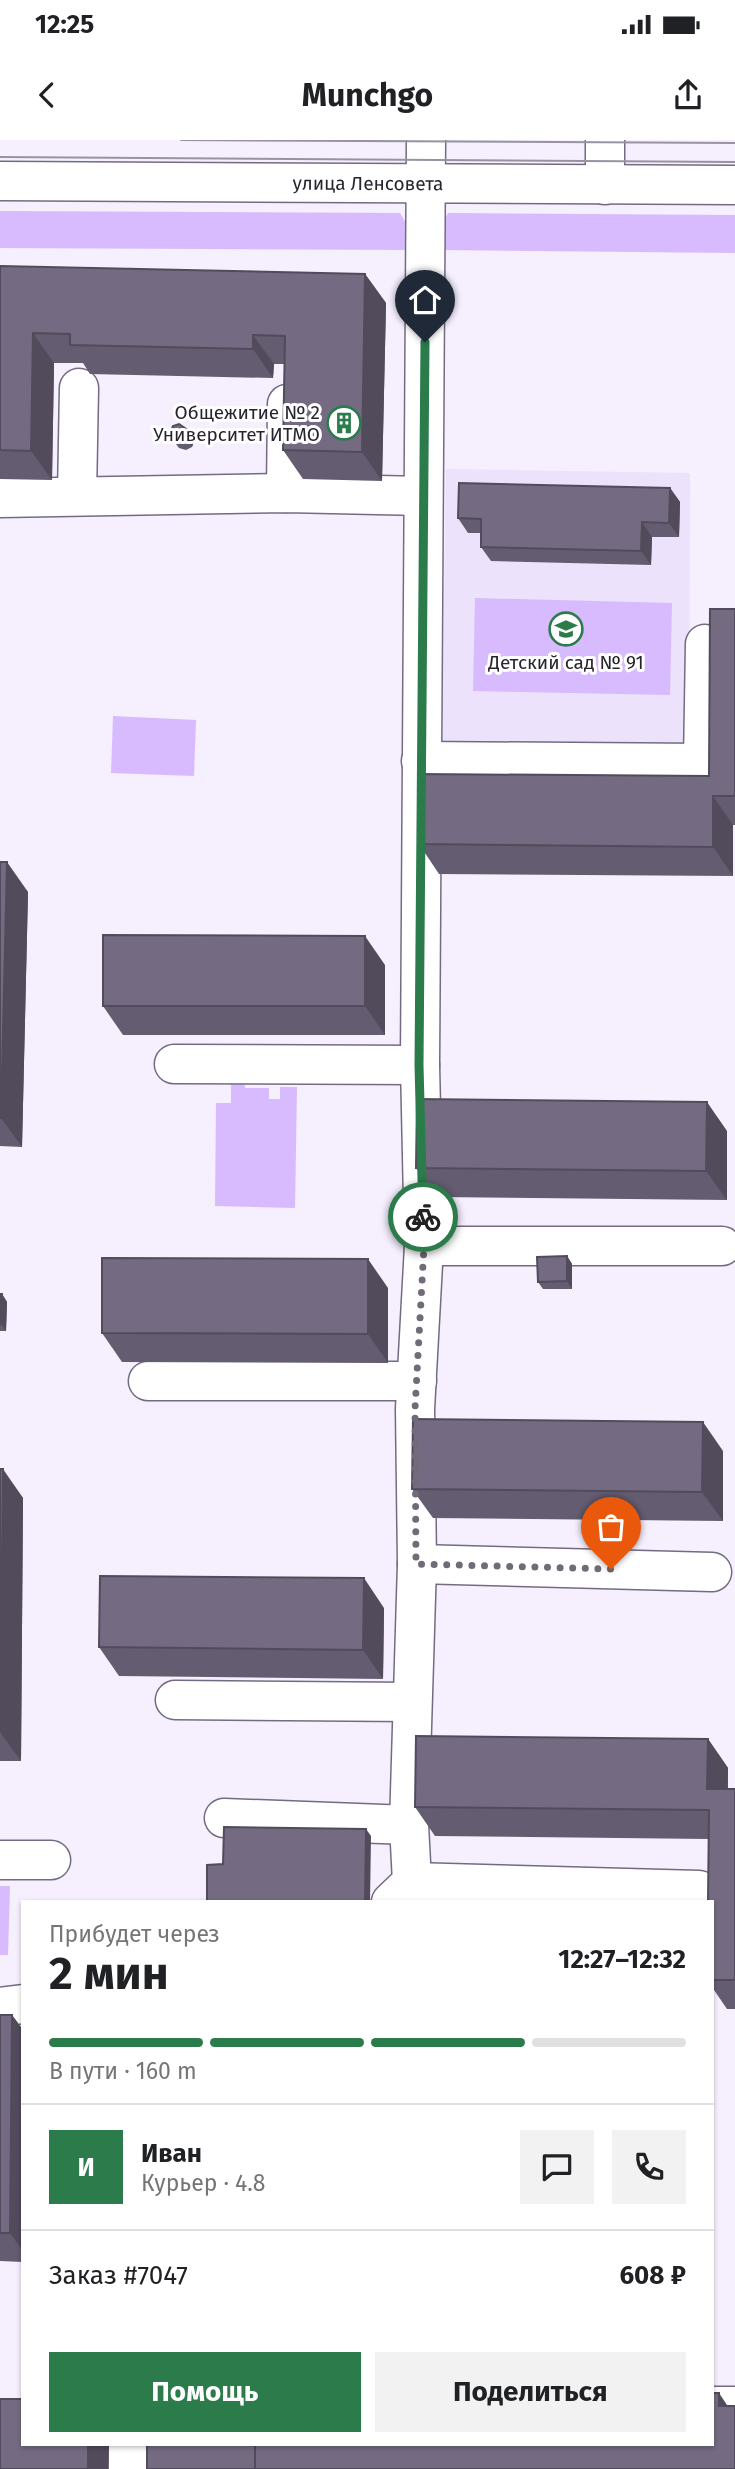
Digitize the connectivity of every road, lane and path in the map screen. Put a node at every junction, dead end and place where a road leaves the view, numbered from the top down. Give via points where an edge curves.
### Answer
1 (426, 140) edge
2 (605, 140) edge
3 (0, 181) edge
4 (425, 184) junction
5 (605, 185) junction
6 (735, 185) edge
7 (287, 382) edge
8 (79, 388) dead end
9 (286, 492) junction
10 (77, 495) junction
11 (423, 496) junction
12 (0, 498) edge
13 (705, 644) dead end
14 (421, 761) junction
15 (174, 1064) dead end
16 (419, 1065) junction
17 (424, 1246) junction
18 (722, 1246) dead end
19 (148, 1381) dead end
20 (417, 1381) junction
21 (416, 1564) junction
22 (712, 1572) dead end
23 (175, 1700) dead end
24 (412, 1702) junction
25 (224, 1818) dead end
26 (409, 1825) junction
27 (0, 1860) edge
28 (51, 1860) dead end
29 (401, 1892) edge
30 (699, 1900) edge
31 (21, 2004) edge
32 (0, 2007) edge
33 (714, 2406) edge
34 (735, 2406) edge
35 (128, 2446) edge
36 (128, 2469) edge

1 - 4 street
2 - 5 street
3 - 4 street, улица Ленсовета
4 - 5 street, улица Ленсовета
4 - 11 street
5 - 6 street, улица Ленсовета
7 - 9 street
8 - 10 street
9 - 10 street
9 - 11 street
10 - 12 street
11 - 14 street
13 - 14 street via 704,763
14 - 16 street
15 - 16 street
16 - 17 street
17 - 18 street
17 - 20 street
19 - 20 street
20 - 21 street
21 - 22 street
21 - 24 street
23 - 24 street
24 - 26 street
25 - 26 street
26 - 29 street
27 - 28 street
29 - 30 street via 699,1890
31 - 32 street
33 - 34 street
35 - 36 street

